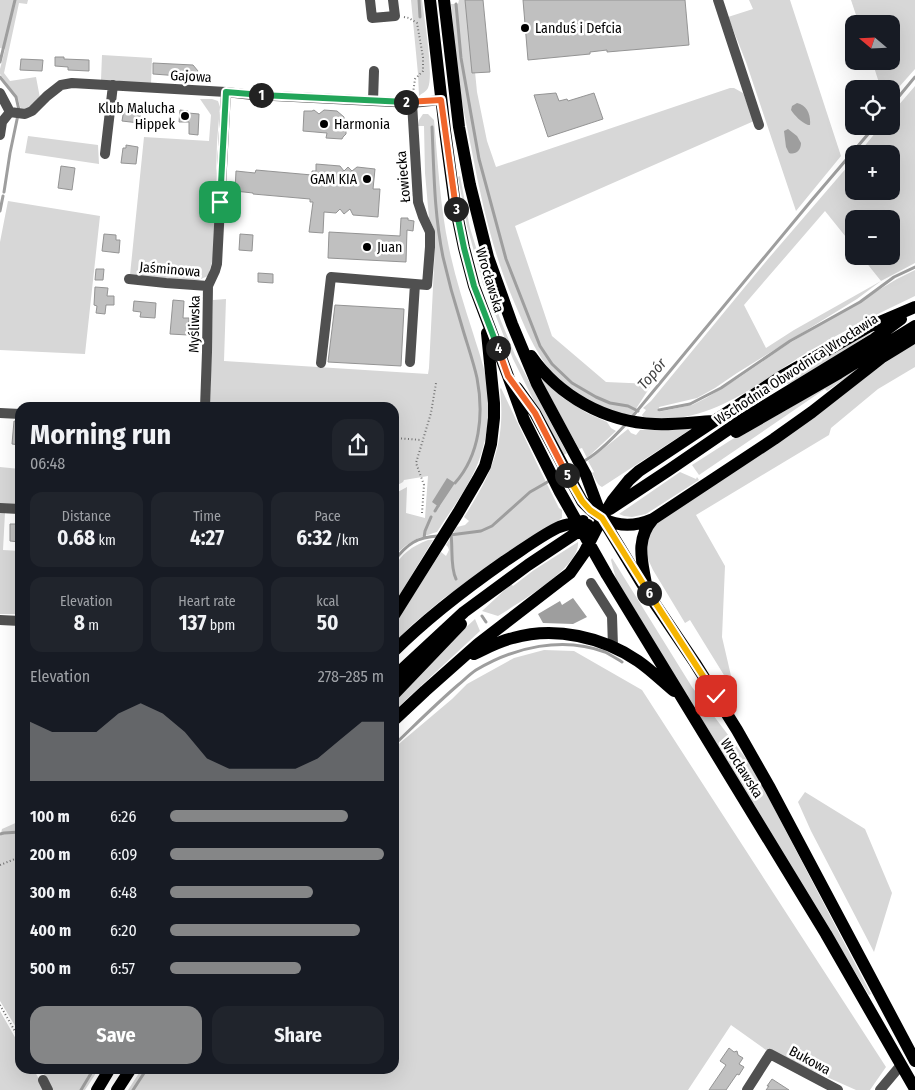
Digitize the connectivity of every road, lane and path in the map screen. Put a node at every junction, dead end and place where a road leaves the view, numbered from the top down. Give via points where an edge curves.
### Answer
1 (370, 0) edge
2 (393, 0) edge
3 (430, 0) edge
4 (444, 0) edge
5 (718, 0) edge
6 (395, 16) junction
7 (374, 71) dead end
8 (113, 85) junction
9 (0, 92) edge
10 (226, 92) junction
11 (441, 100) junction
12 (373, 101) junction
13 (412, 103) junction
14 (15, 113) junction
15 (1, 122) edge
16 (759, 125) dead end
17 (0, 136) edge
18 (105, 154) dead end
19 (129, 279) dead end
20 (415, 284) junction
21 (208, 286) junction
22 (915, 308) edge
23 (486, 318) junction
24 (915, 326) edge
25 (915, 337) edge
26 (518, 338) junction
27 (410, 362) dead end
28 (322, 363) dead end
29 (508, 376) junction
30 (436, 383) dead end
31 (205, 402) edge
32 (0, 413) edge
33 (15, 414) edge
34 (715, 420) junction
35 (399, 438) edge
36 (422, 440) junction
37 (693, 454) junction
38 (0, 508) edge
39 (15, 509) edge
40 (422, 513) dead end
41 (602, 518) junction
42 (653, 519) junction
43 (577, 522) junction
44 (589, 543) junction
45 (591, 583) dead end
46 (648, 592) junction
47 (491, 593) junction
48 (399, 608) edge
49 (0, 620) edge
50 (15, 621) edge
51 (399, 646) edge
52 (613, 647) junction
53 (459, 660) junction
54 (399, 672) edge
55 (399, 689) edge
56 (681, 698) junction
57 (399, 715) edge
58 (15, 859) edge
59 (0, 865) edge
60 (0, 1005) edge
61 (15, 1031) edge
62 (915, 1061) edge
63 (901, 1065) junction
64 (106, 1074) edge
65 (127, 1074) edge
66 (43, 1080) dead end
67 (915, 1089) edge
68 (48, 1090) edge
69 (96, 1090) edge
70 (117, 1090) edge
71 (747, 1090) edge
72 (838, 1090) edge
73 (880, 1090) edge

1 - 6 street via 372,18
2 - 6 street
3 - 11 main road, Wrocławska
4 - 26 main road, Wrocławska via 459,127 470,185 488,257
5 - 16 street
6 - 13 path via 418,23 423,71 415,79
7 - 12 street
8 - 10 street, Gajowa
8 - 14 street, Gajowa via 61,85 32,111
8 - 18 street
9 - 14 street
10 - 12 street, Gajowa
10 - 21 street, Myśliwska via 217,264
11 - 13 street, Gajowa
11 - 23 main road, Wrocławska via 464,248
12 - 13 street, Gajowa
13 - 20 street, Łowiecka via 418,202 430,232 427,285
14 - 15 street, Gajowa
15 - 17 street, Gajowa
19 - 21 street, Jaśminowa
20 - 27 street
20 - 28 street via 330,277
21 - 31 street, Myśliwska
22 - 34 main road via 868,327 826,350
22 - 37 main road, Wschodnia Obwodnica Wrocławia via 874,338
23 - 29 main road, Wrocławska
23 - 48 main road via 494,403 491,444 478,479
24 - 37 main road, Wschodnia Obwodnica Wrocławia via 758,421
25 - 42 main road via 881,358 774,439
26 - 34 main road via 540,369 559,386 586,406 604,414 635,423
26 - 41 main road, Wrocławska via 537,384 586,475
29 - 41 main road via 535,413 582,501
29 - 43 main road, Wrocławska via 524,420
30 - 36 path
32 - 33 street
34 - 41 main road via 639,471
35 - 36 path
36 - 40 path via 416,463 424,485
37 - 47 main road, Wschodnia Obwodnica Wrocławia
38 - 39 street
41 - 42 main road via 624,525
41 - 43 main road
41 - 44 main road
41 - 46 main road, Wrocławska
42 - 46 main road via 645,530 640,551
43 - 44 main road, Wrocławska
43 - 51 main road via 558,527 472,584
44 - 53 main road via 570,572
44 - 56 main road, Wrocławska
45 - 52 street via 612,616
46 - 62 main road, Wrocławska via 732,722 770,788
47 - 54 main road, Wschodnia Obwodnica Wrocławia via 446,627
47 - 55 main road, Wschodnia Obwodnica Wrocławia
49 - 50 street
52 - 53 main road via 568,634 532,634 514,637
52 - 56 main road via 639,662
53 - 57 main road
56 - 63 main road, Wrocławska via 826,934
58 - 59 path
60 - 61 path
63 - 67 main road, Wrocławska
63 - 73 street
64 - 69 main road
65 - 70 main road
66 - 68 street
71 - 72 street, Bukowa via 770,1054

